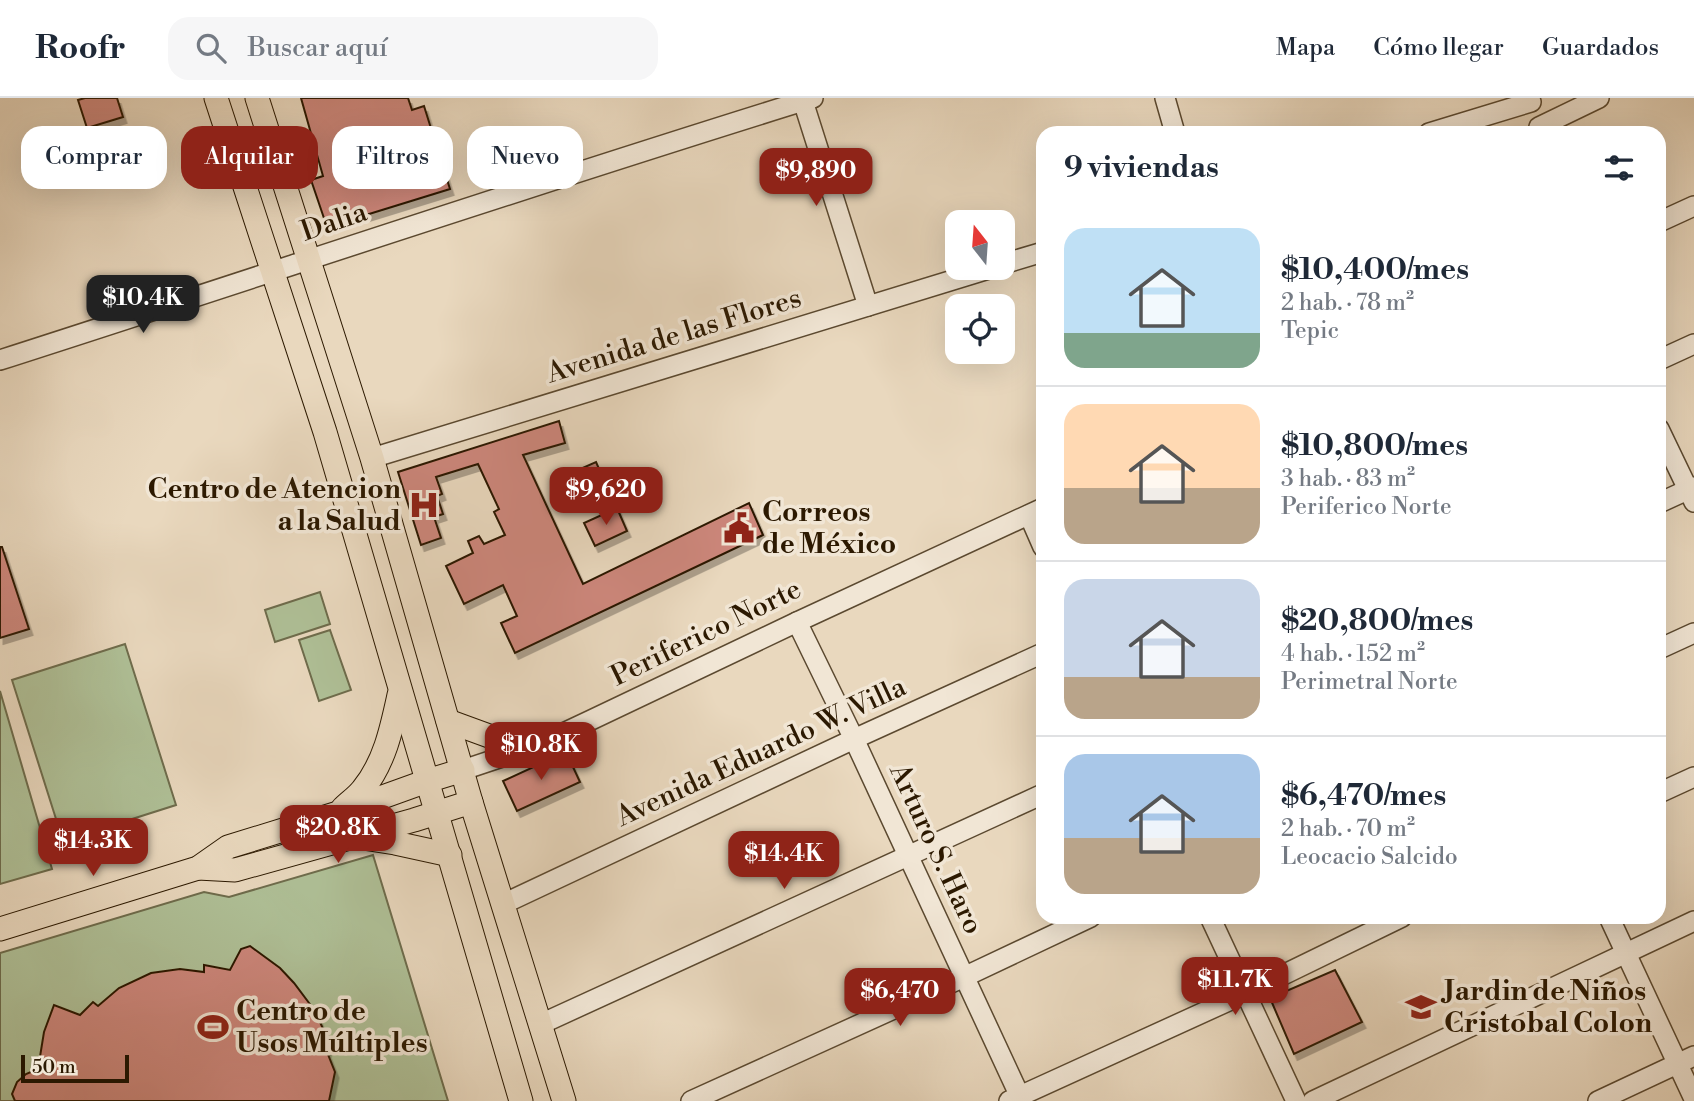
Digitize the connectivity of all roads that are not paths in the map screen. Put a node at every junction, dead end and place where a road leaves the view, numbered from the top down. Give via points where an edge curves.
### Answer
1 (216, 98) edge
2 (257, 98) edge
3 (1165, 98) edge
4 (1599, 98) edge
5 (806, 99) edge
6 (1531, 100) edge
7 (1173, 126) edge
8 (1451, 126) edge
9 (1539, 126) edge
10 (1547, 126) edge
11 (1694, 206) edge
12 (1666, 219) edge
13 (1036, 254) edge
14 (309, 260) junction
15 (1015, 260) edge
16 (273, 272) junction
17 (953, 280) edge
18 (868, 306) junction
19 (1694, 344) edge
20 (1666, 357) edge
21 (0, 360) edge
22 (1666, 443) edge
23 (372, 458) junction
24 (1692, 493) edge
25 (1666, 501) edge
26 (1036, 511) edge
27 (797, 622) junction
28 (1694, 633) edge
29 (1666, 646) edge
30 (1036, 656) edge
31 (440, 695) junction
32 (402, 698) junction
33 (447, 720) junction
34 (854, 739) junction
35 (538, 744) junction
36 (463, 771) junction
37 (1694, 777) edge
38 (427, 781) junction
39 (1666, 790) edge
40 (1036, 797) edge
41 (471, 802) junction
42 (338, 813) junction
43 (437, 813) junction
44 (356, 837) junction
45 (450, 855) junction
46 (908, 856) junction
47 (198, 868) junction
48 (503, 904) junction
49 (1694, 921) edge
50 (1076, 924) edge
51 (1213, 924) edge
52 (1388, 924) edge
53 (1612, 924) edge
54 (0, 929) edge
55 (1626, 953) junction
56 (964, 977) junction
57 (1246, 993) junction
58 (541, 1024) junction
59 (1686, 1060) edge
60 (1017, 1099) edge
61 (1694, 1099) edge
62 (521, 1101) edge
63 (564, 1101) edge
64 (691, 1101) edge
65 (1296, 1101) edge
66 (1312, 1101) edge
67 (1598, 1101) edge

1 - 16 main road
2 - 14 main road
3 - 7 street
4 - 10 street
5 - 14 street, Dalia
5 - 18 street
6 - 8 street
6 - 9 street
11 - 12 street
13 - 15 street
14 - 16 street, Dalia
14 - 23 main road
16 - 21 street, Dalia
16 - 32 main road
17 - 18 street, Avenida de las Flores
18 - 23 street, Avenida de las Flores
19 - 20 street
22 - 24 street
23 - 31 main road
24 - 25 street
26 - 27 street, Periferico Norte
27 - 34 street, Arturo S. Haro
27 - 35 street, Periferico Norte
28 - 29 street
30 - 34 street, Avenida Eduardo W. Villa
31 - 32 main road
31 - 33 main road
32 - 38 main road
32 - 42 main road via 380,761 363,789
33 - 35 main road via 500,740
33 - 36 main road
34 - 46 street, Arturo S. Haro
34 - 48 street, Avenida Eduardo W. Villa
35 - 36 street, Periferico Norte
36 - 38 main road, Periferico Norte
36 - 41 main road
37 - 39 street
38 - 42 main road, Periferico Norte
38 - 43 main road
40 - 46 street
41 - 43 main road
41 - 48 main road
42 - 47 main road, Periferico Norte via 228,847
43 - 44 main road
43 - 45 main road
44 - 45 main road
44 - 47 main road via 235,870
45 - 62 main road
46 - 56 street, Arturo S. Haro
46 - 58 street
47 - 54 main road
48 - 58 main road
49 - 55 street
50 - 56 street
51 - 57 street
52 - 57 street
53 - 55 street
55 - 59 street
55 - 66 street
56 - 60 street, Arturo S. Haro
56 - 64 street
57 - 60 street
57 - 65 street
58 - 63 main road
59 - 61 street
59 - 67 street

